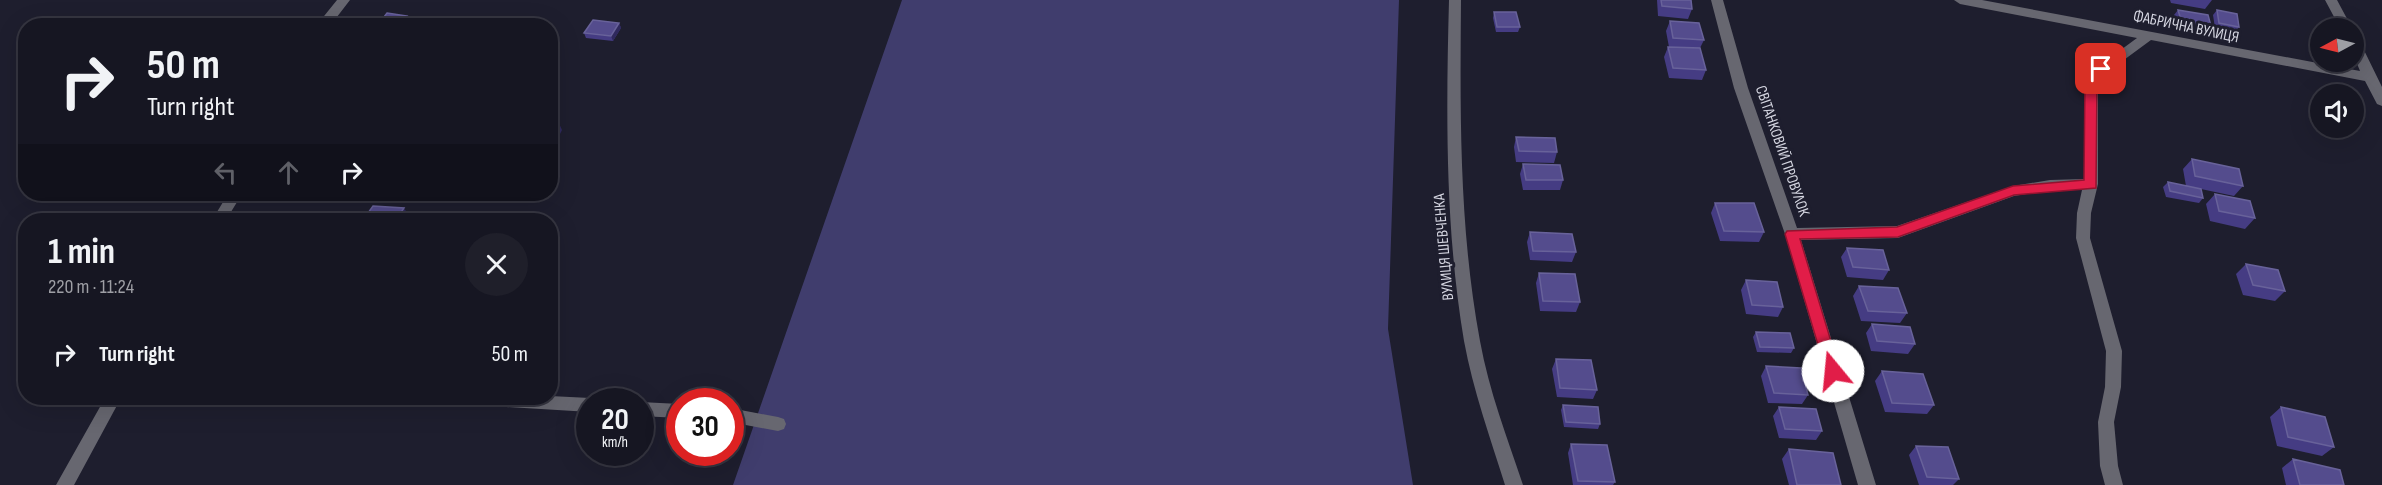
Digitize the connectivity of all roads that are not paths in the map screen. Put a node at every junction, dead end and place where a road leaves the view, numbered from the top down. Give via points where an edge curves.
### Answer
1 (344, 0) edge
2 (1455, 0) edge
3 (1717, 0) edge
4 (1960, 0) edge
5 (2331, 0) edge
6 (1986, 2) edge
7 (329, 18) edge
8 (2341, 18) edge
9 (2148, 36) junction
10 (2364, 65) edge
11 (2370, 77) junction
12 (2382, 101) edge
13 (2091, 184) junction
14 (1792, 234) junction
15 (558, 403) edge
16 (576, 404) edge
17 (109, 405) edge
18 (744, 418) edge
19 (778, 424) dead end
20 (65, 485) edge
21 (1514, 485) edge
22 (1867, 485) edge
23 (2114, 485) edge

1 - 7 street
2 - 21 street, ВУЛИЦЯ ШЕВЧЕНКА via 1453,101 1458,216 1467,298 1483,390
3 - 14 street, СВІТАНКОВИЙ ПРОВУЛОК via 1741,88
4 - 6 street, ФАБРИЧНА ВУЛИЦЯ
5 - 8 street
6 - 9 street, ФАБРИЧНА ВУЛИЦЯ
9 - 11 street, ФАБРИЧНА ВУЛИЦЯ
9 - 13 street via 2091,77
10 - 11 street
11 - 12 street
13 - 14 street via 2013,191 1898,232
13 - 23 street via 2083,238 2114,351 2113,387 2106,422
14 - 22 street, СВІТАНКОВИЙ ПРОВУЛОК
15 - 16 street
17 - 20 street
18 - 19 street

